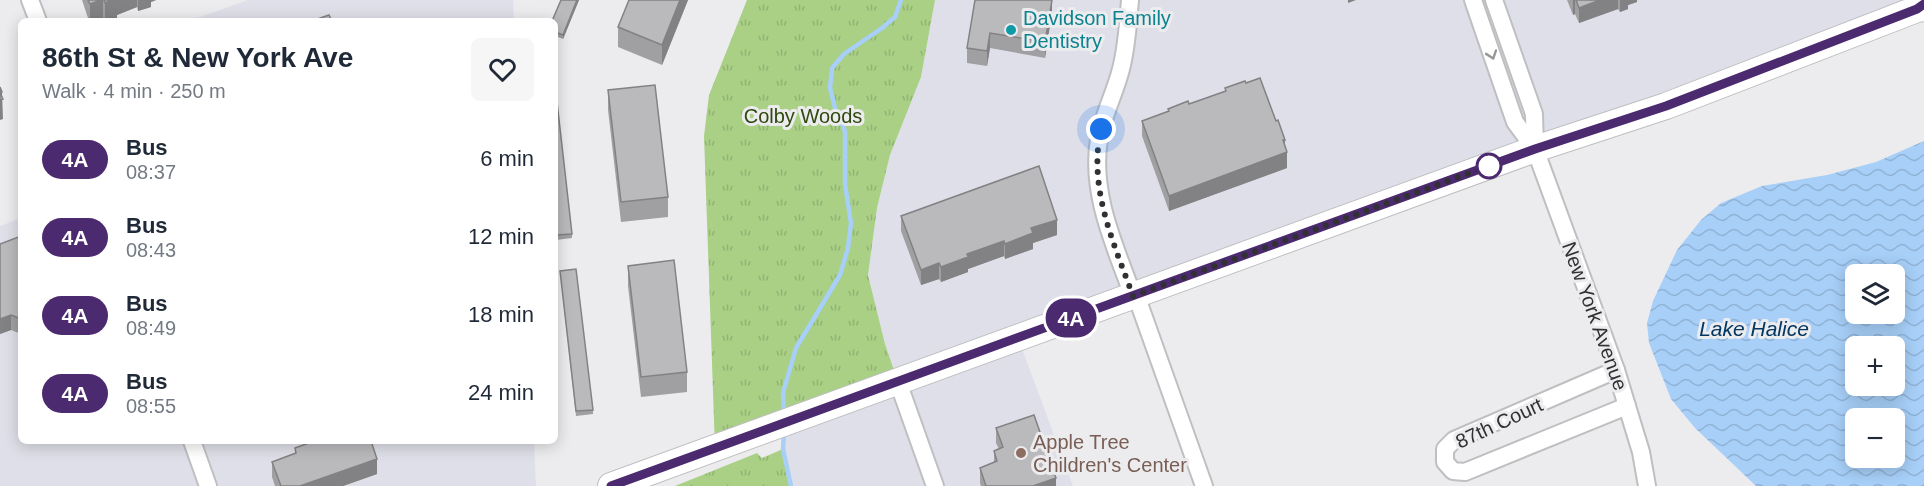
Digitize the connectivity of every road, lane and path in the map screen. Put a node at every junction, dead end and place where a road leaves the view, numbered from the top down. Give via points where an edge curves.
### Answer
1 (30, 0) edge
2 (1130, 0) edge
3 (1473, 0) edge
4 (1494, 0) edge
5 (1922, 7) edge
6 (37, 18) edge
7 (1535, 149) junction
8 (1135, 295) junction
9 (1616, 370) junction
10 (898, 382) junction
11 (1627, 406) junction
12 (193, 444) edge
13 (208, 486) edge
14 (611, 486) edge
15 (935, 486) edge
16 (1204, 486) edge
17 (1647, 486) edge

1 - 6 street
2 - 8 street via 1126,45 1104,117 1096,165 1107,225
3 -> 7 street, New York Avenue via 1515,122
4 - 7 street, New York Avenue via 1534,114
5 - 7 main road via 1666,106
7 - 8 main road
7 - 9 street, New York Avenue
8 - 10 main road
8 - 16 street
9 - 11 street, New York Avenue
9 - 11 street, 87th Court via 1454,440 1445,449 1445,462 1453,471 1465,472
10 - 14 main road
10 - 15 street
11 - 17 street, New York Avenue
12 - 13 street

